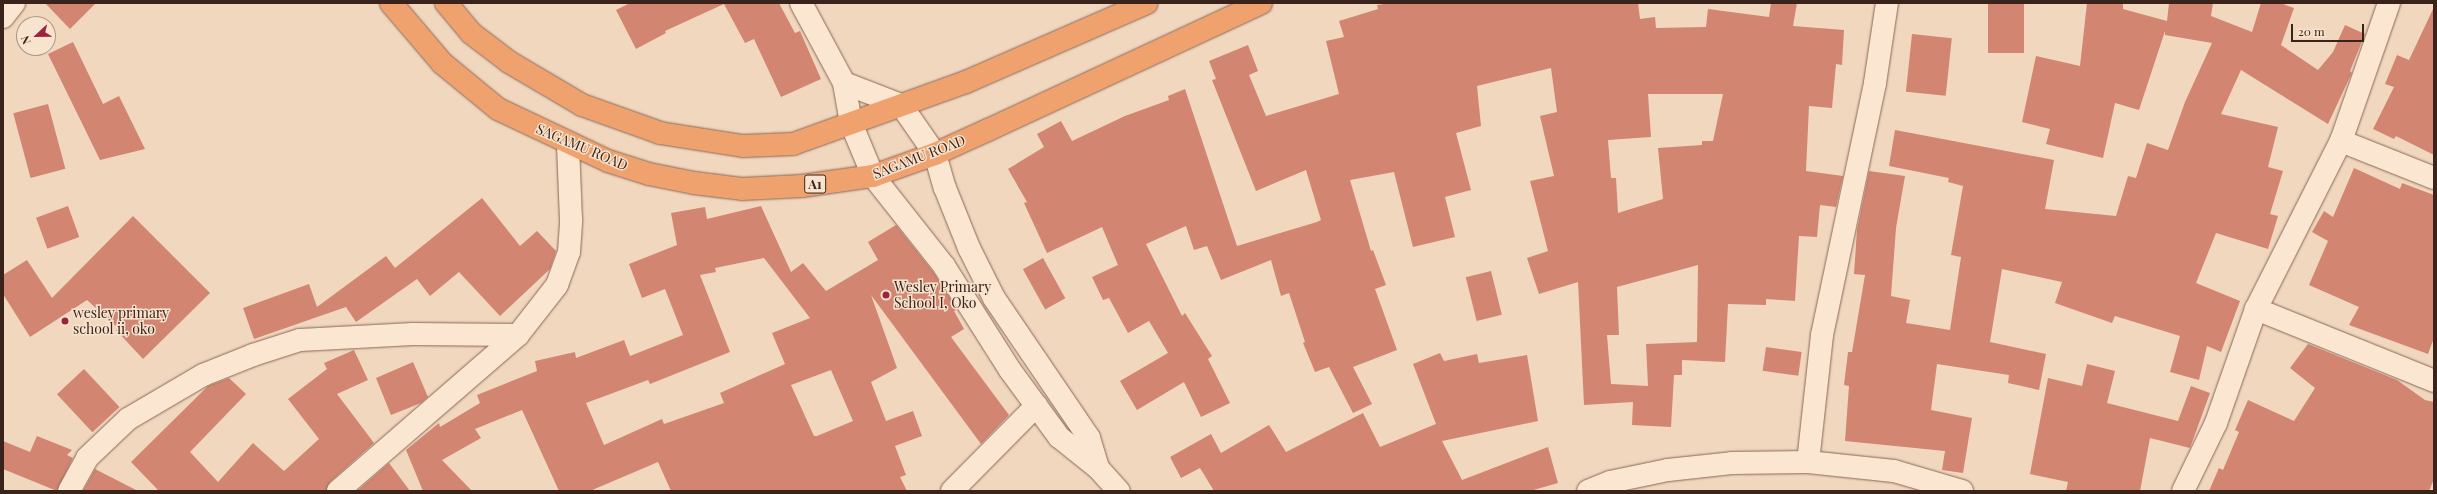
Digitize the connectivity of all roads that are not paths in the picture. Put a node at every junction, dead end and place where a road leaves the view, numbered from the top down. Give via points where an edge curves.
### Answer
1 (14, 3) edge
2 (391, 3) edge
3 (446, 3) edge
4 (801, 3) edge
5 (1147, 3) edge
6 (1261, 3) edge
7 (1887, 3) edge
8 (2389, 3) edge
9 (3, 17) edge
10 (844, 82) junction
11 (901, 104) junction
12 (851, 123) junction
13 (2340, 140) junction
14 (568, 144) junction
15 (935, 154) junction
16 (873, 176) junction
17 (2434, 178) edge
18 (2256, 308) junction
19 (518, 335) junction
20 (2434, 381) edge
21 (1036, 406) junction
22 (1808, 462) junction
23 (1098, 468) junction
24 (69, 491) edge
25 (338, 491) edge
26 (952, 491) edge
27 (1119, 491) edge
28 (1588, 491) edge
29 (1962, 491) edge
30 (2183, 491) edge

1 - 9 street
2 - 14 highway, SAGAMU ROAD / A1 via 442,63 498,109
3 - 12 highway via 471,33 542,84 582,105 660,133 743,146 793,144
4 - 10 street
5 - 11 highway via 966,82
6 - 15 highway, SAGAMU ROAD / A1
7 - 22 street via 1875,83 1822,335
8 - 13 street
10 - 11 street
10 - 12 street
11 - 12 highway
11 - 15 street
12 - 16 street
13 - 17 street
13 - 18 street
14 - 16 highway, SAGAMU ROAD / A1 via 608,161 649,174 742,189 802,186
14 - 19 street via 571,220 568,252 557,285
15 - 16 highway, SAGAMU ROAD / A1
15 - 23 street via 945,188 969,248 994,298 1089,438
16 - 21 street via 944,266
18 - 20 street
18 - 30 street via 2216,423
19 - 24 street via 413,334 300,340 253,355 203,375 128,420 87,458
19 - 25 street
21 - 23 street via 1059,437
21 - 26 street
22 - 28 street via 1732,463 1668,470 1610,482
22 - 29 street via 1894,472
23 - 27 street

